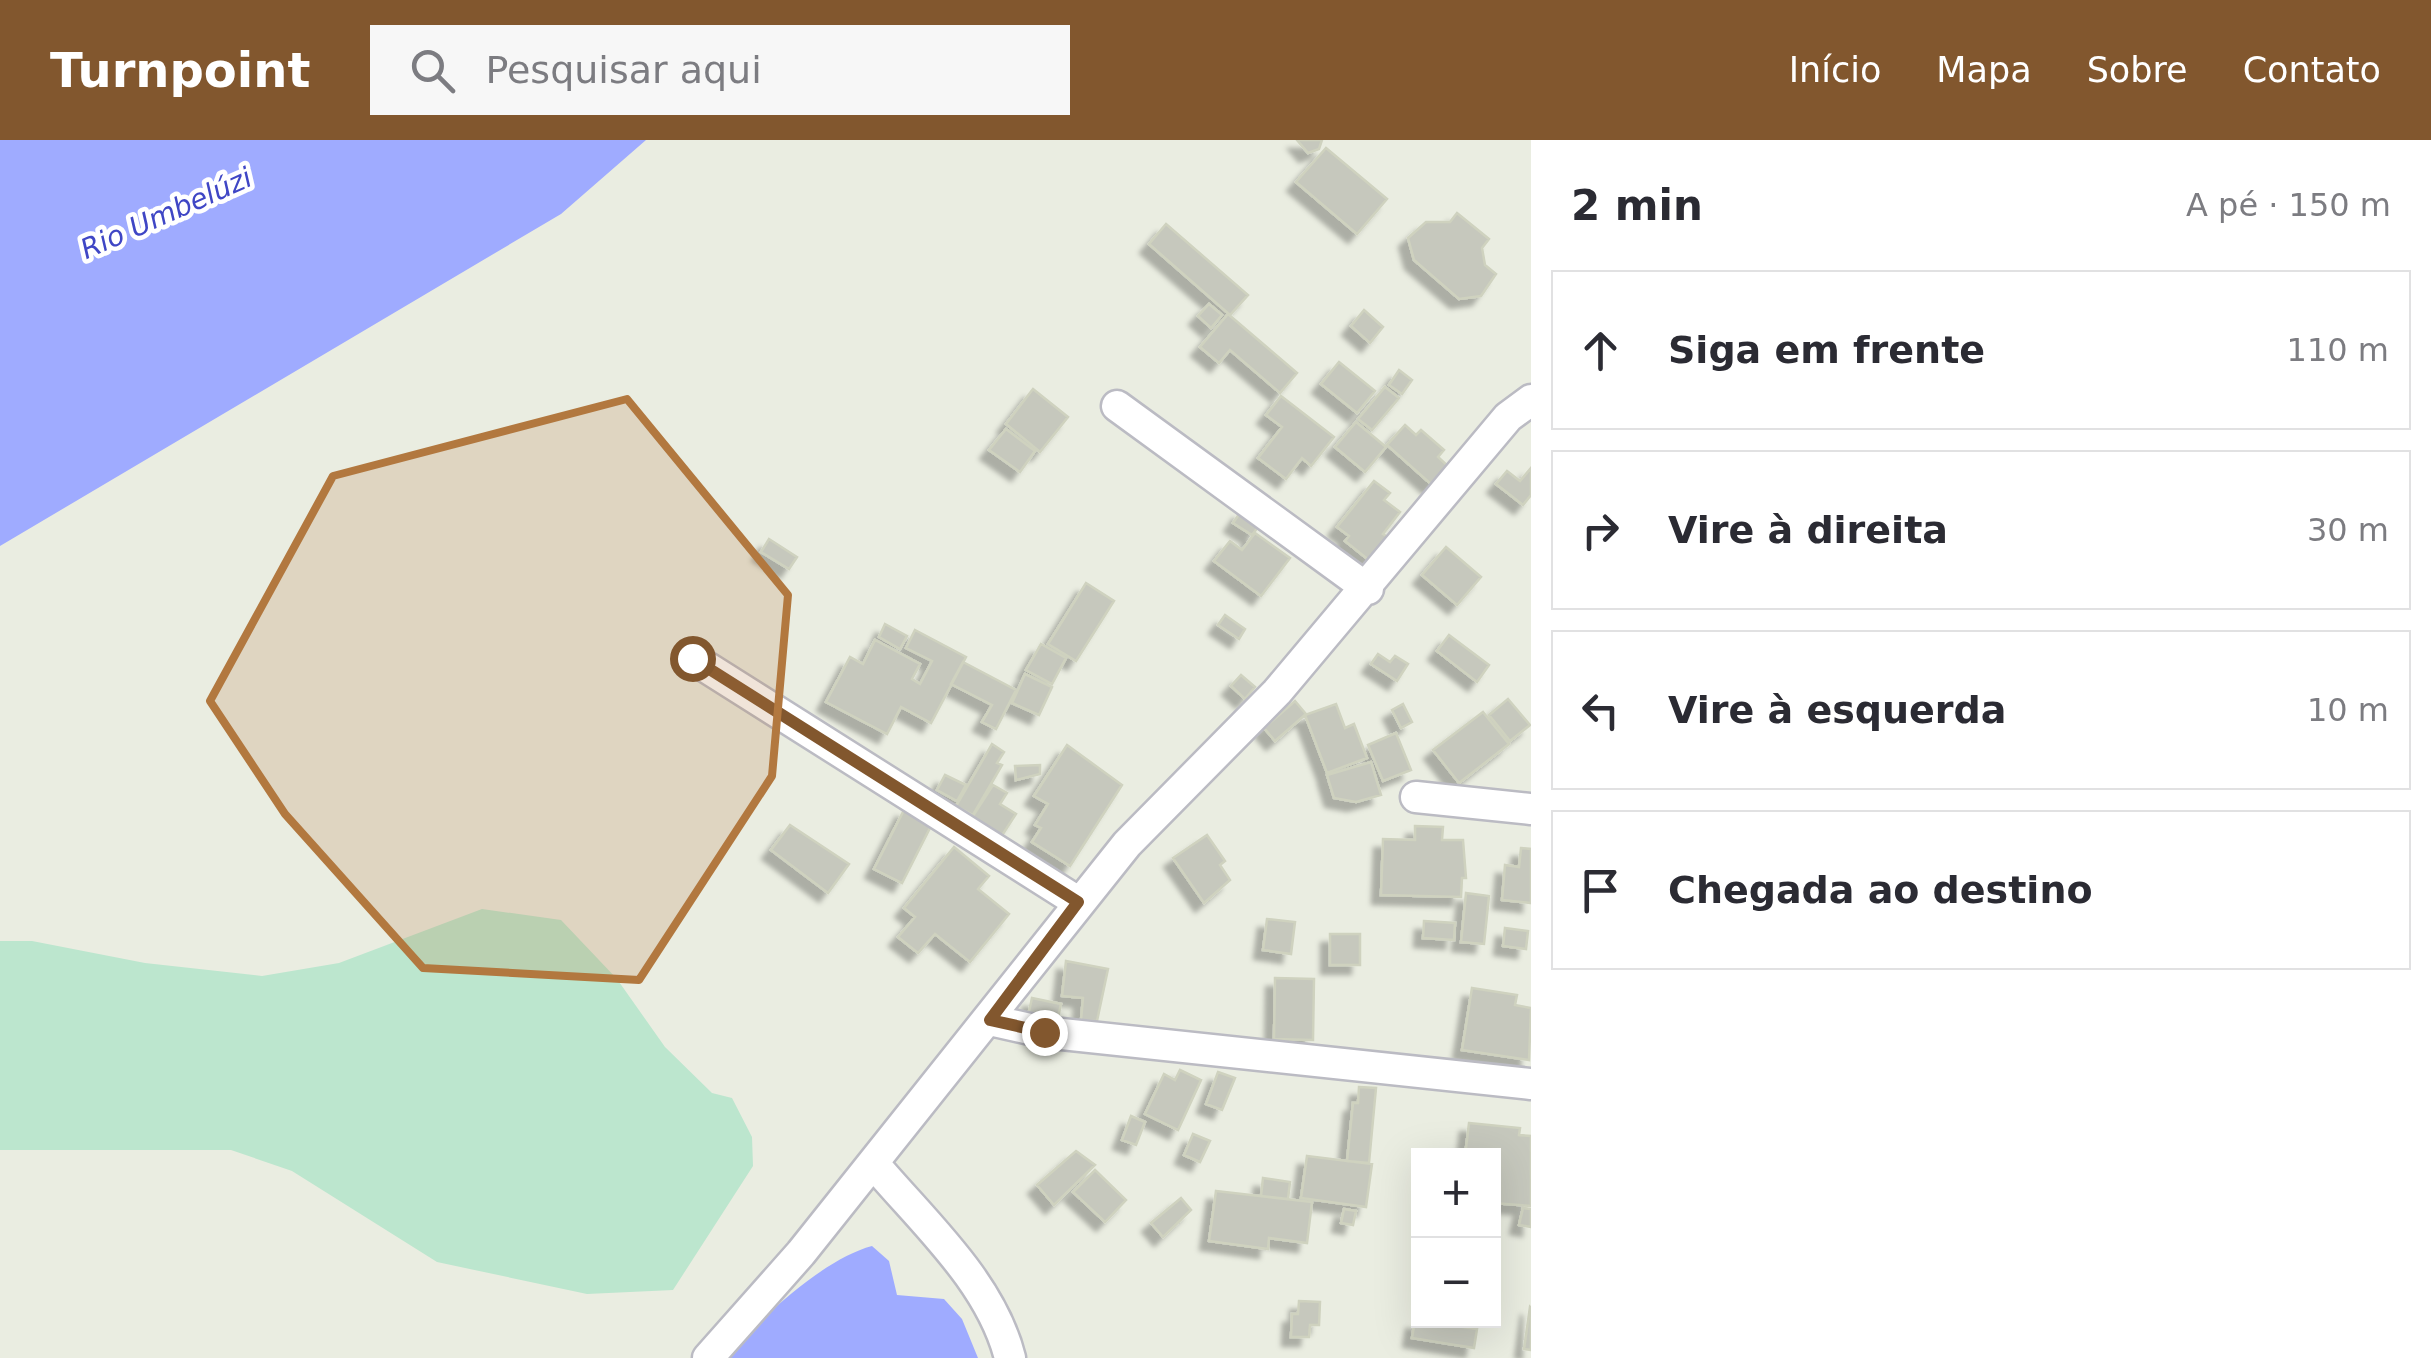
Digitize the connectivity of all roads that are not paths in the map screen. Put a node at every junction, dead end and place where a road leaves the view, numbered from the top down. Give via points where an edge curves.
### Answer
1 (1531, 400) edge
2 (1117, 406) dead end
3 (1368, 588) junction
4 (692, 658) dead end
5 (1416, 797) dead end
6 (1531, 809) edge
7 (1078, 902) junction
8 (990, 1020) junction
9 (1531, 1084) edge
10 (874, 1164) junction
11 (708, 1358) edge
12 (1010, 1358) edge

1 - 3 street via 1508,417
2 - 3 street
3 - 7 street
4 - 7 street
5 - 6 street
7 - 8 street
8 - 9 street via 1062,1034
8 - 10 street
10 - 11 street
10 - 12 street via 981,1292

